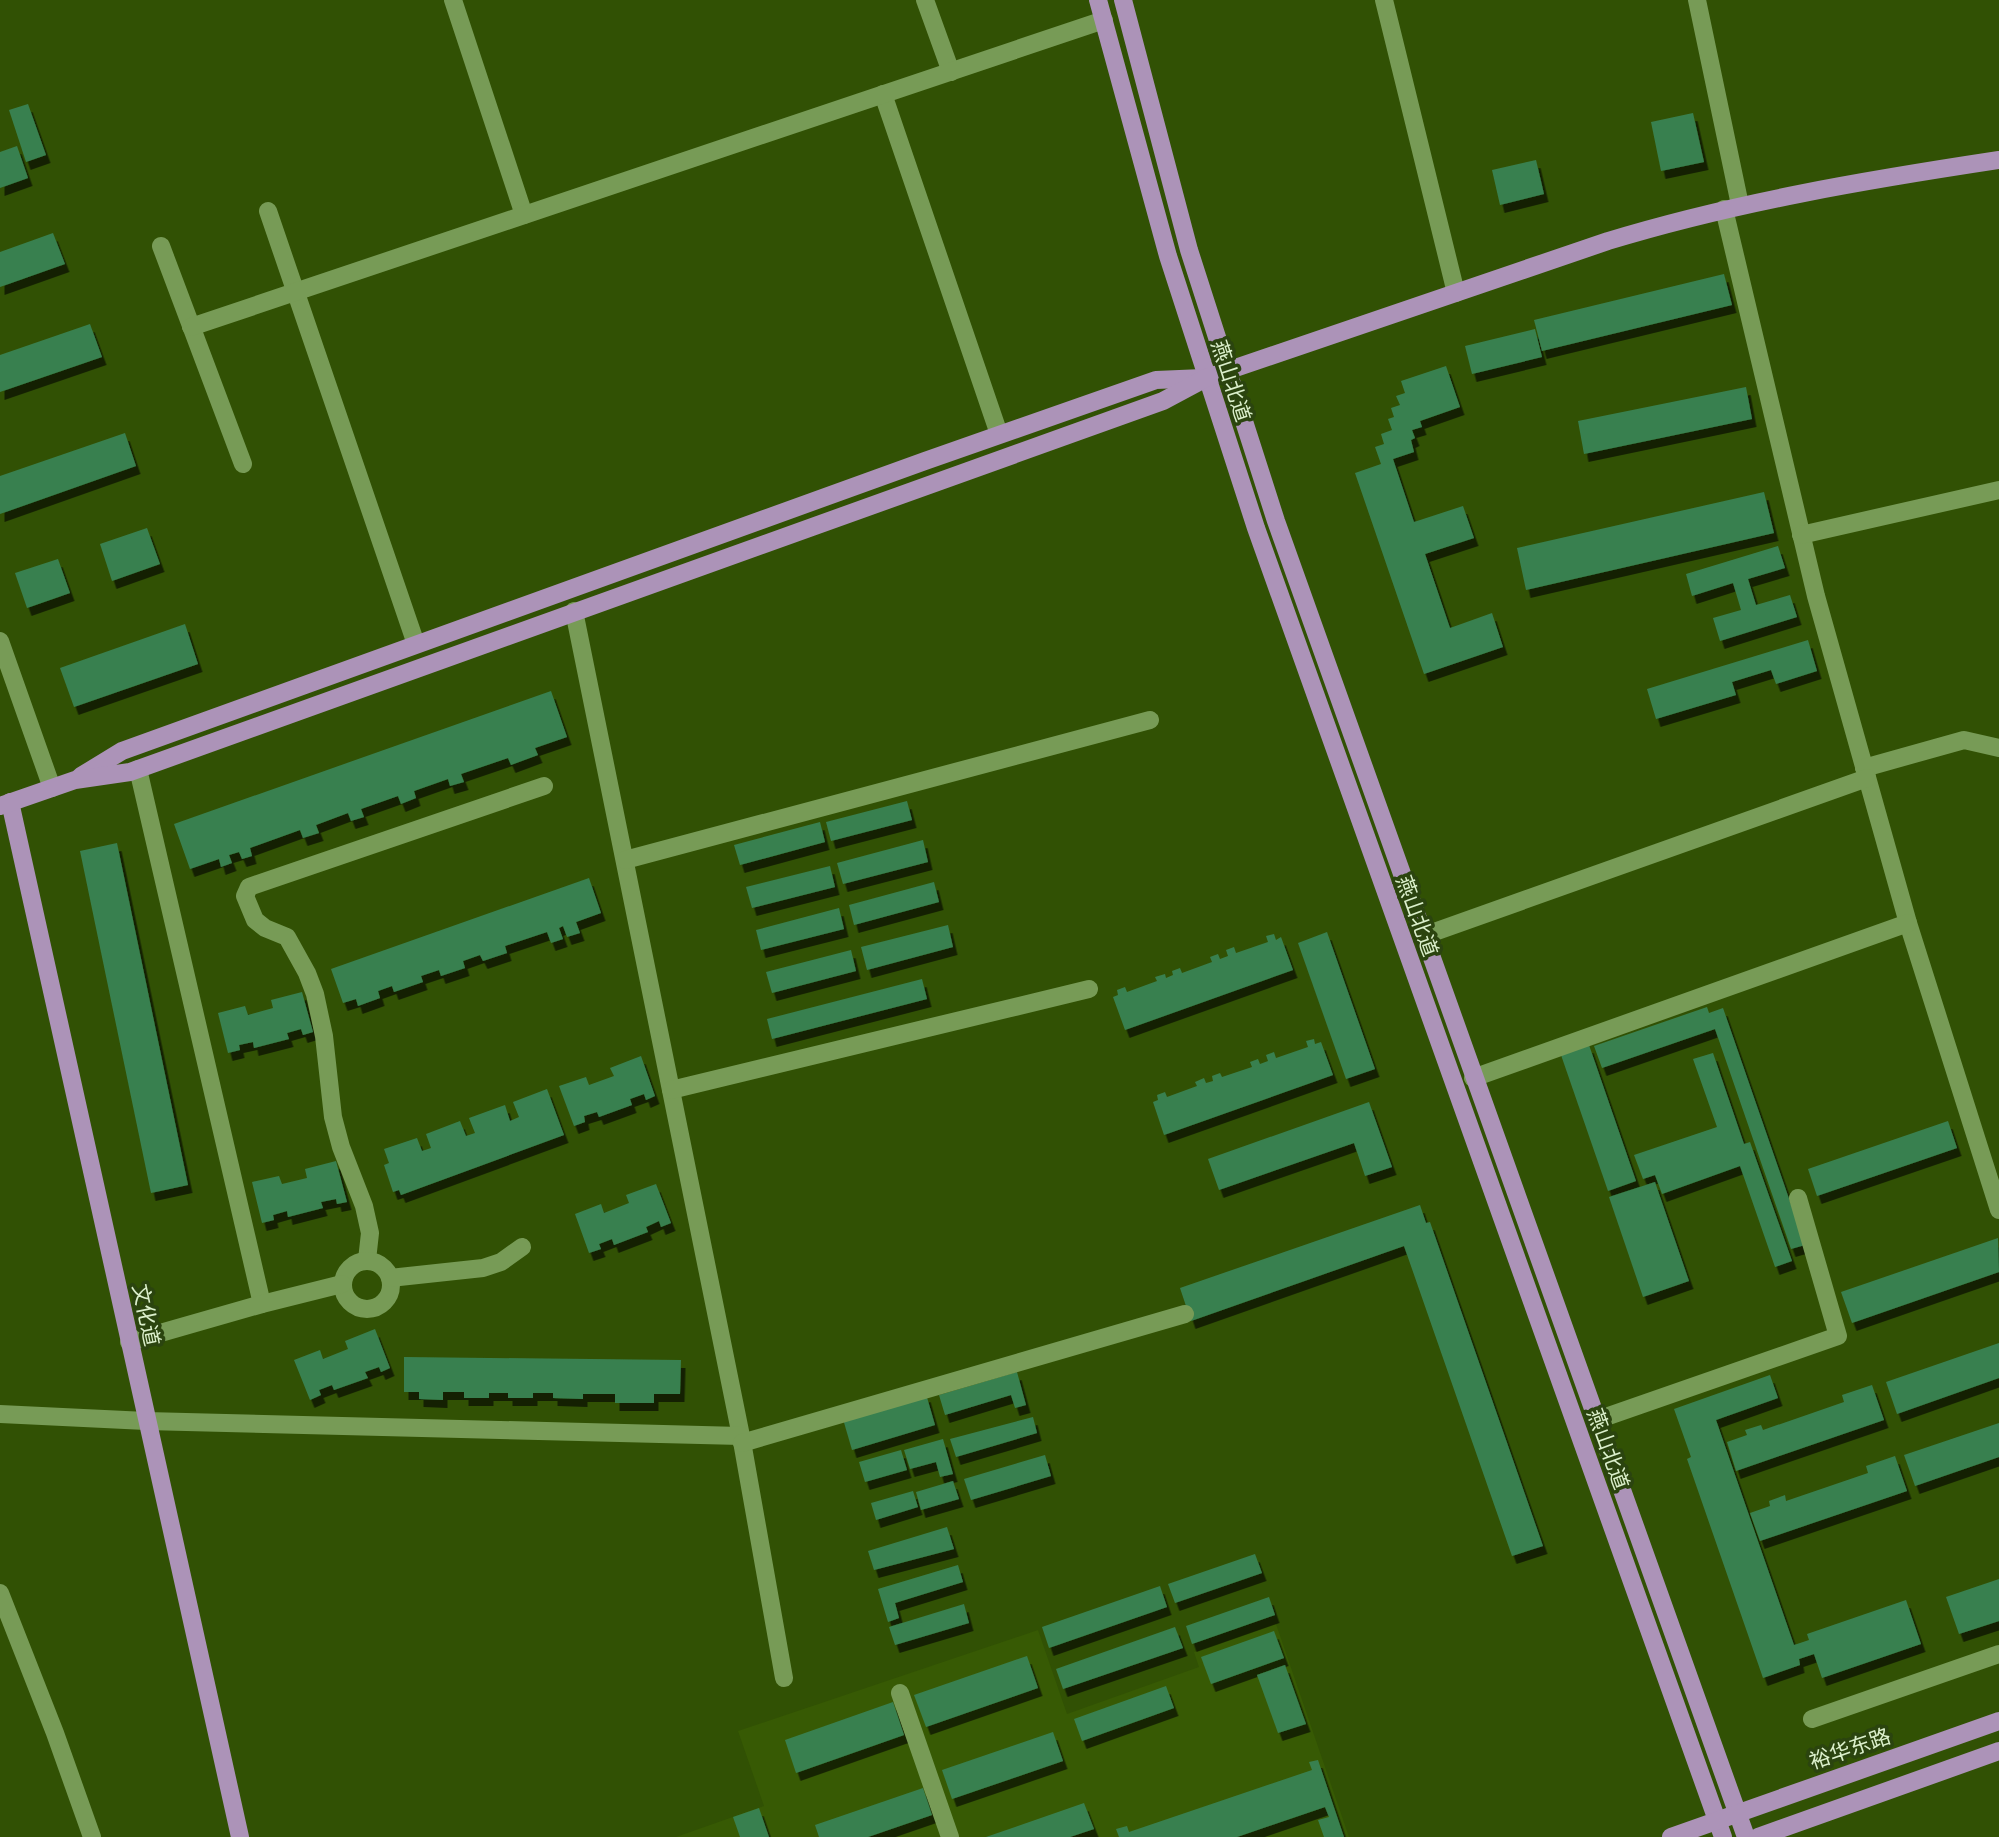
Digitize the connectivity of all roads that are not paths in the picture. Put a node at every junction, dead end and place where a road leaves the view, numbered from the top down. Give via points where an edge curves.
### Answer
1 (453, 0) edge
2 (925, 0) edge
3 (1098, 0) edge
4 (1123, 0) edge
5 (1384, 0) edge
6 (1697, 0) edge
7 (1104, 20) junction
8 (951, 72) junction
9 (883, 94) junction
10 (1999, 160) edge
11 (1732, 207) junction
12 (268, 211) dead end
13 (524, 215) junction
14 (161, 246) dead end
15 (295, 292) junction
16 (1456, 293) junction
17 (191, 327) junction
18 (1227, 371) junction
19 (1206, 378) junction
20 (999, 434) junction
21 (243, 464) dead end
22 (1999, 490) edge
23 (1801, 535) junction
24 (574, 611) junction
25 (0, 641) edge
26 (416, 644) junction
27 (1150, 720) dead end
28 (1999, 748) edge
29 (138, 769) junction
30 (1865, 773) junction
31 (75, 780) junction
32 (544, 786) dead end
33 (52, 788) junction
34 (5, 804) edge
35 (625, 860) junction
36 (1908, 923) junction
37 (1423, 936) junction
38 (1089, 989) dead end
39 (1474, 1078) junction
40 (671, 1090) junction
41 (1798, 1198) dead end
42 (1999, 1210) edge
43 (522, 1247) dead end
44 (367, 1260) junction
45 (390, 1278) junction
46 (342, 1284) junction
47 (262, 1304) junction
48 (1185, 1314) dead end
49 (129, 1342) junction
50 (0, 1414) edge
51 (1597, 1420) junction
52 (146, 1421) junction
53 (741, 1439) junction
54 (0, 1593) edge
55 (1999, 1654) edge
56 (784, 1678) dead end
57 (900, 1693) dead end
58 (1812, 1719) dead end
59 (1999, 1721) edge
60 (1999, 1751) edge
61 (1738, 1813) junction
62 (1720, 1829) edge
63 (92, 1837) edge
64 (240, 1837) edge
65 (950, 1837) edge
66 (1671, 1837) edge
67 (1746, 1837) edge
68 (1758, 1837) edge

1 - 13 street
2 - 8 street
3 - 7 main road, 燕山北道
4 - 18 main road, 燕山北道 via 1189,250
5 - 16 street
6 - 11 street
7 - 8 street
7 - 19 main road, 燕山北道
8 - 9 street
9 - 13 street
9 - 20 street
10 - 11 main road
11 - 16 main road
11 - 23 street
12 - 15 street
13 - 15 street
14 - 17 street
15 - 17 street
15 - 26 street
16 - 18 main road
17 - 21 street
18 - 19 main road
18 - 37 main road, 燕山北道
19 - 20 main road via 1156,380
19 - 24 main road via 1163,401
19 - 62 main road, 燕山北道 via 1269,568
20 - 26 main road
22 - 23 street
23 - 30 street
24 - 29 main road
24 - 35 street
25 - 33 street
26 - 31 main road via 122,751
27 - 35 street
28 - 30 street via 1964,740
29 - 31 main road
29 - 47 street
30 - 36 street
30 - 37 street
31 - 33 main road
32 - 44 street via 249,887 245,896 255,920 287,937 315,995 333,1117 365,1206 370,1233
33 - 34 main road
34 - 49 main road, 文化道
35 - 40 street
36 - 39 street
36 - 42 street
37 - 39 main road, 燕山北道
38 - 40 street
39 - 51 main road, 燕山北道
40 - 53 street
41 - 51 street via 1838,1336
43 - 45 street via 483,1268
44 - 45 street via 384,1267
44 - 46 street via 351,1266
45 - 46 street via 385,1301 368,1309 353,1305
46 - 47 street
47 - 49 street
48 - 53 street
49 - 52 main road, 文化道
50 - 52 street
51 - 61 main road, 燕山北道
52 - 53 street
52 - 64 main road, 文化道
53 - 56 street
54 - 63 street
55 - 58 street
57 - 65 street
59 - 61 main road, 裕华东路
60 - 68 main road
61 - 62 main road, 裕华东路
61 - 67 main road, 燕山北道
62 - 66 main road, 裕华东路

